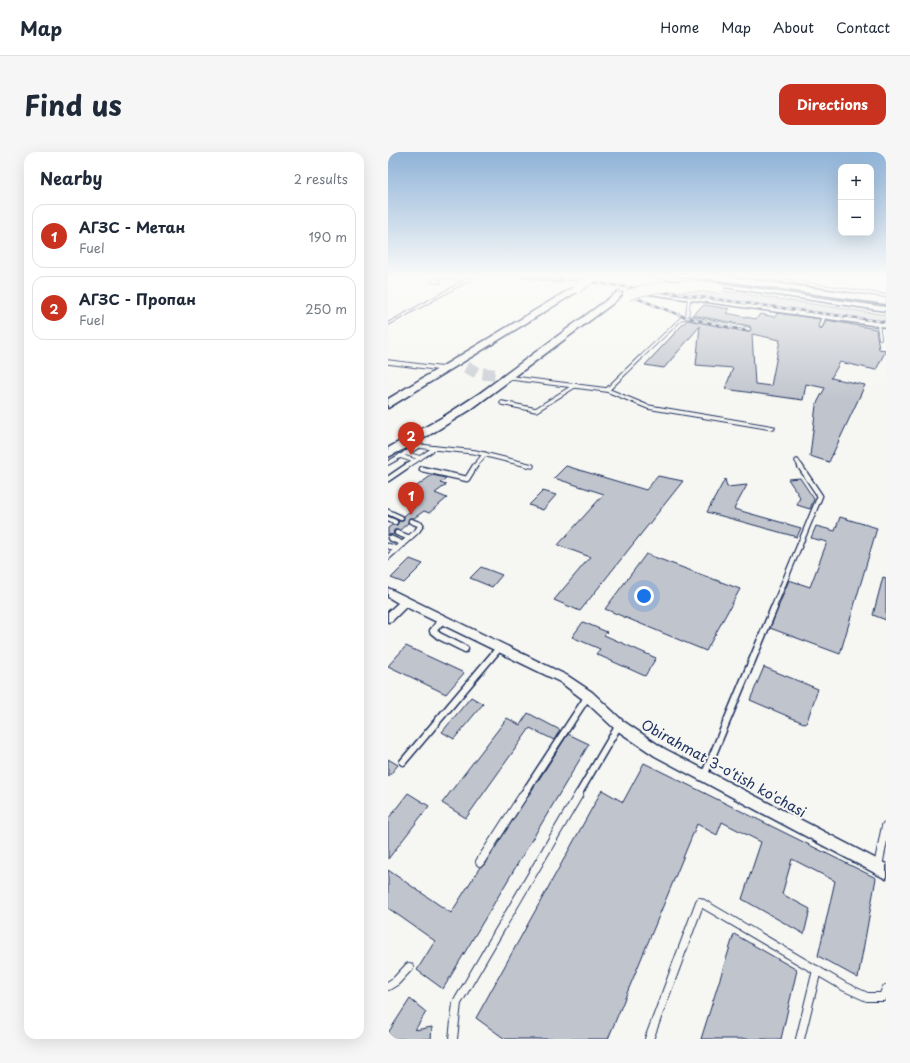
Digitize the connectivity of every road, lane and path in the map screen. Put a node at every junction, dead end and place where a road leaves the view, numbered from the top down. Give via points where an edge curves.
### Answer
1 (400, 317) edge
2 (528, 317) edge
3 (592, 317) edge
4 (686, 317) edge
5 (689, 317) edge
6 (824, 317) edge
7 (827, 317) edge
8 (388, 324) edge
9 (878, 324) junction
10 (886, 325) edge
11 (820, 326) dead end
12 (749, 330) dead end
13 (880, 338) dead end
14 (480, 347) junction
15 (539, 356) junction
16 (388, 362) edge
17 (466, 367) dead end
18 (444, 368) junction
19 (497, 375) tunnel mouth
20 (512, 378) junction
21 (576, 385) junction
22 (607, 390) junction
23 (502, 403) dead end
24 (388, 404) edge
25 (773, 428) dead end
26 (435, 448) junction
27 (405, 453) junction
28 (485, 454) junction
29 (394, 455) edge
30 (420, 458) junction
31 (797, 461) dead end
32 (415, 462) junction
33 (388, 463) edge
34 (532, 466) dead end
35 (422, 469) dead end
36 (388, 479) edge
37 (388, 512) edge
38 (401, 518) dead end
39 (388, 519) edge
40 (411, 521) dead end
41 (396, 522) dead end
42 (397, 533) dead end
43 (390, 538) dead end
44 (410, 538) junction
45 (404, 544) junction
46 (388, 546) edge
47 (397, 549) junction
48 (388, 557) edge
49 (388, 592) edge
50 (388, 600) edge
51 (405, 602) junction
52 (388, 618) edge
53 (443, 619) junction
54 (500, 647) junction
55 (465, 649) dead end
56 (588, 696) junction
57 (619, 725) junction
58 (403, 762) dead end
59 (704, 776) junction
60 (886, 826) edge
61 (885, 834) edge
62 (480, 862) dead end
63 (882, 870) edge
64 (409, 967) dead end
65 (817, 970) junction
66 (388, 986) edge
67 (886, 989) edge
68 (453, 1039) edge
69 (649, 1039) edge
70 (800, 1039) edge

1 - 8 lane
2 - 14 highway, bridge
3 - 15 highway
4 - 22 lane via 681,319
5 - 12 lane
6 - 11 lane
7 - 9 street
9 - 10 street
9 - 13 lane
14 - 17 highway via 468,358
14 - 18 highway
15 - 19 highway via 513,371
15 - 20 highway
16 - 18 lane
18 - 24 highway
20 - 21 lane
20 - 29 highway
21 - 22 lane
21 - 23 lane via 536,410
22 - 25 lane via 648,407
26 - 27 lane via 422,446
26 - 28 lane
26 - 30 lane
27 - 29 lane
27 - 30 lane
28 - 34 lane
28 - 35 lane via 467,479
29 - 32 lane
29 - 33 lane
30 - 32 lane
31 - 59 lane via 820,496
32 - 36 lane
37 - 38 lane
39 - 41 lane
40 - 44 lane via 420,525 418,531
42 - 44 lane
43 - 45 lane
44 - 45 lane
45 - 47 lane
46 - 47 lane
47 - 48 lane
49 - 51 street, Obirahmat 3-o'tish ko'chasi
50 - 51 street, Obirahmat 3-o'tish ko'chasi
51 - 52 street
51 - 53 street, Obirahmat 3-o'tish ko'chasi
53 - 54 street, Obirahmat 3-o'tish ko'chasi
53 - 55 lane via 433,631
54 - 56 street, Obirahmat 3-o'tish ko'chasi via 564,679
54 - 58 lane
56 - 57 street, Obirahmat 3-o'tish ko'chasi
56 - 62 lane
57 - 59 street, Obirahmat 3-o'tish ko'chasi via 659,752
57 - 68 lane via 457,1003
59 - 63 street, Obirahmat 3-o'tish ko'chasi
60 - 61 lane
61 - 63 lane
64 - 66 lane
65 - 67 lane via 866,997 883,997
65 - 69 lane via 700,902
65 - 70 lane

